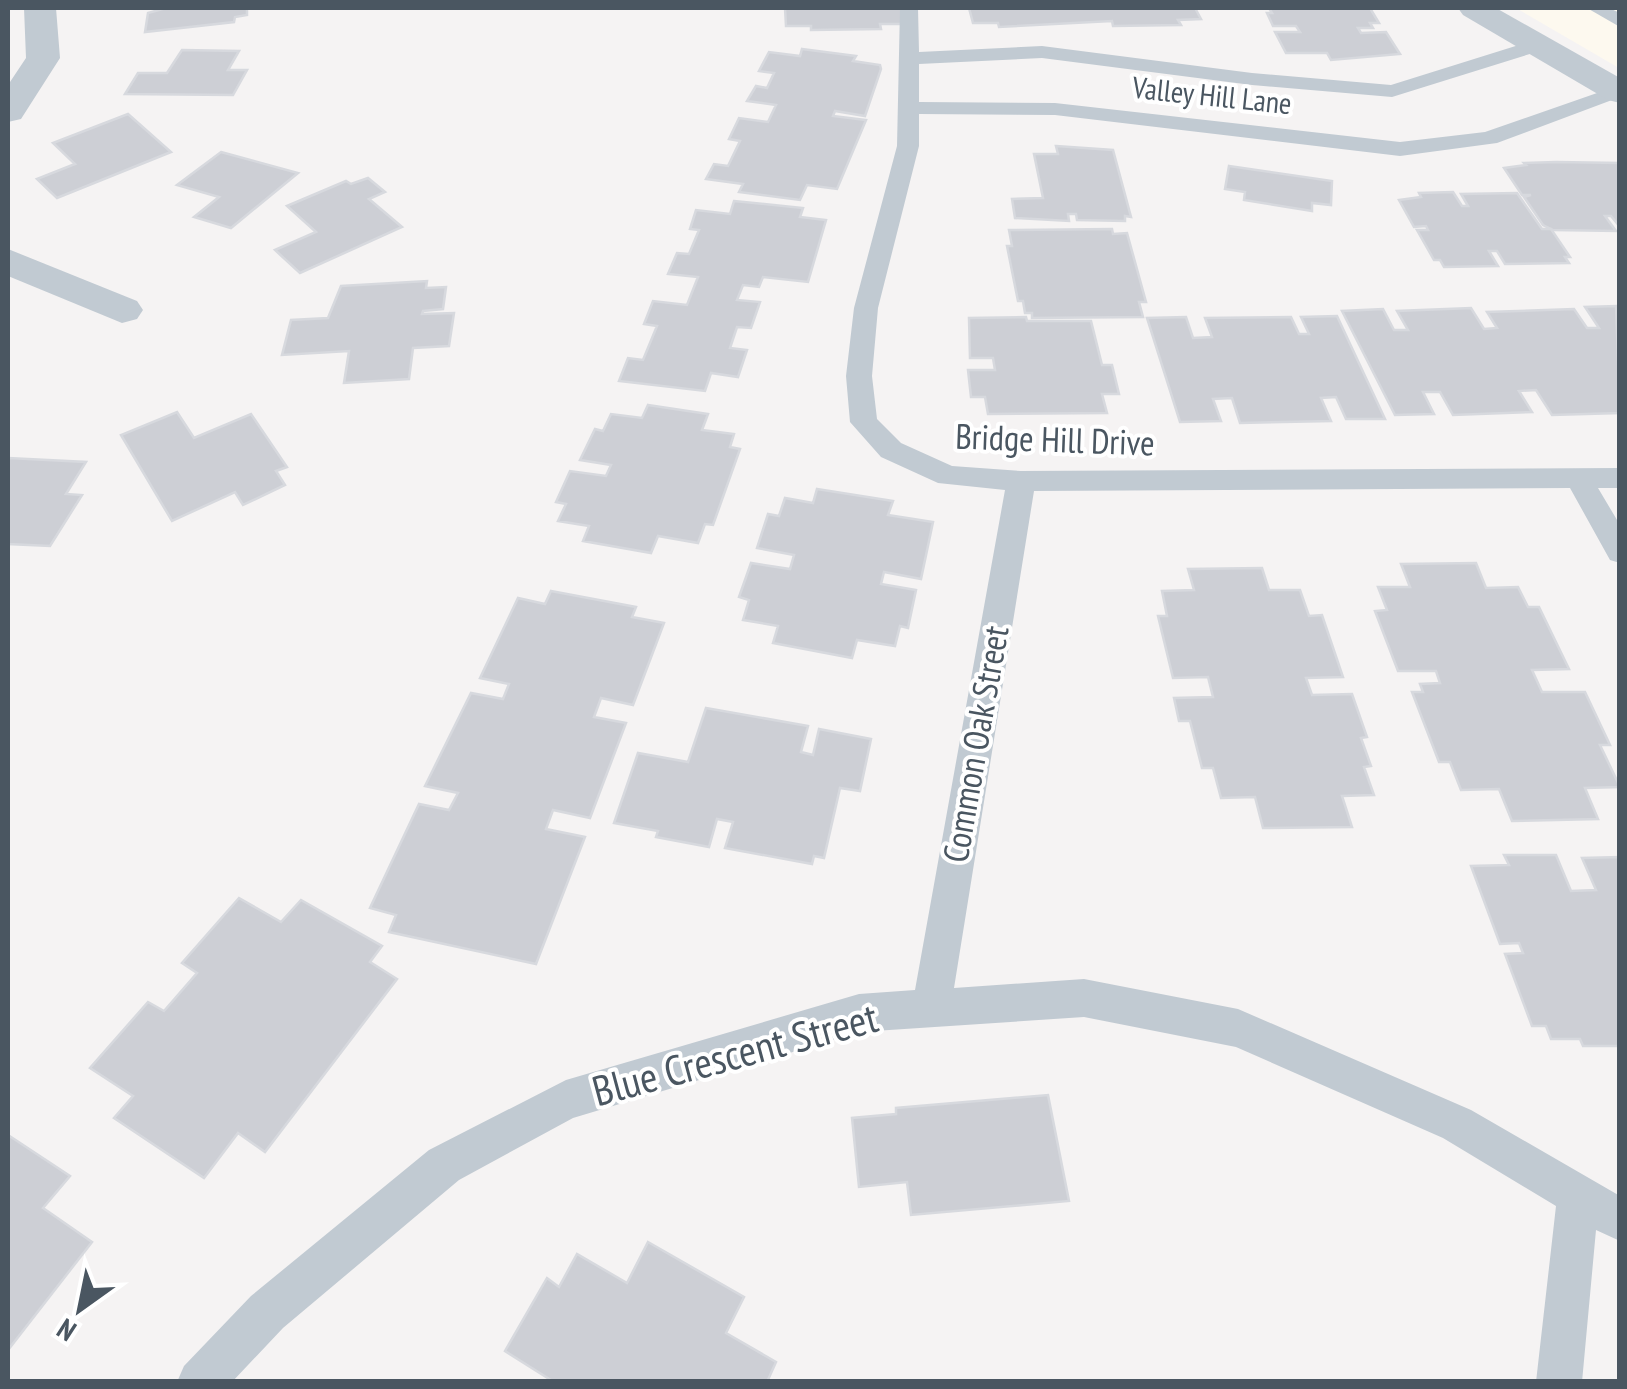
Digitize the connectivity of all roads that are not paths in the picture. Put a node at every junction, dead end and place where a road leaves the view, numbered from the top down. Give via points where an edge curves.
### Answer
1 (40, 8) edge
2 (909, 8) edge
3 (1474, 8) edge
4 (1596, 8) edge
5 (1620, 20) edge
6 (1538, 45) junction
7 (909, 58) junction
8 (1618, 92) edge
9 (908, 108) junction
10 (1282, 108) junction
11 (8, 112) edge
12 (8, 261) edge
13 (122, 310) dead end
14 (1578, 478) junction
15 (1620, 478) edge
16 (1022, 481) junction
17 (1620, 552) edge
18 (931, 1008) junction
19 (1578, 1197) junction
20 (1620, 1220) edge
21 (200, 1382) edge
22 (1560, 1382) edge

1 - 11 street via 43,58
2 - 7 lane, Bridge Hill Drive
3 - 6 street
4 - 5 lane
6 - 8 street
6 - 10 lane, Valley Hill Lane via 1392,91
7 - 9 lane, Bridge Hill Drive
7 - 10 lane, Valley Hill Lane via 1042,52
8 - 10 lane, Valley Hill Lane via 1489,138 1400,149
9 - 10 lane, Valley Hill Lane
9 - 16 lane, Bridge Hill Drive via 908,146 866,308 859,376 864,422 891,450 948,476
12 - 13 street
14 - 15 lane, Bridge Hill Drive
14 - 16 lane, Bridge Hill Drive
14 - 17 lane
16 - 18 lane, Common Oak Street
18 - 19 lane, Blue Crescent Street via 1084,998 1238,1028 1458,1124
18 - 21 lane, Blue Crescent Street via 859,1013 566,1100 444,1164 266,1312
19 - 20 lane, Blue Crescent Street
19 - 22 lane

